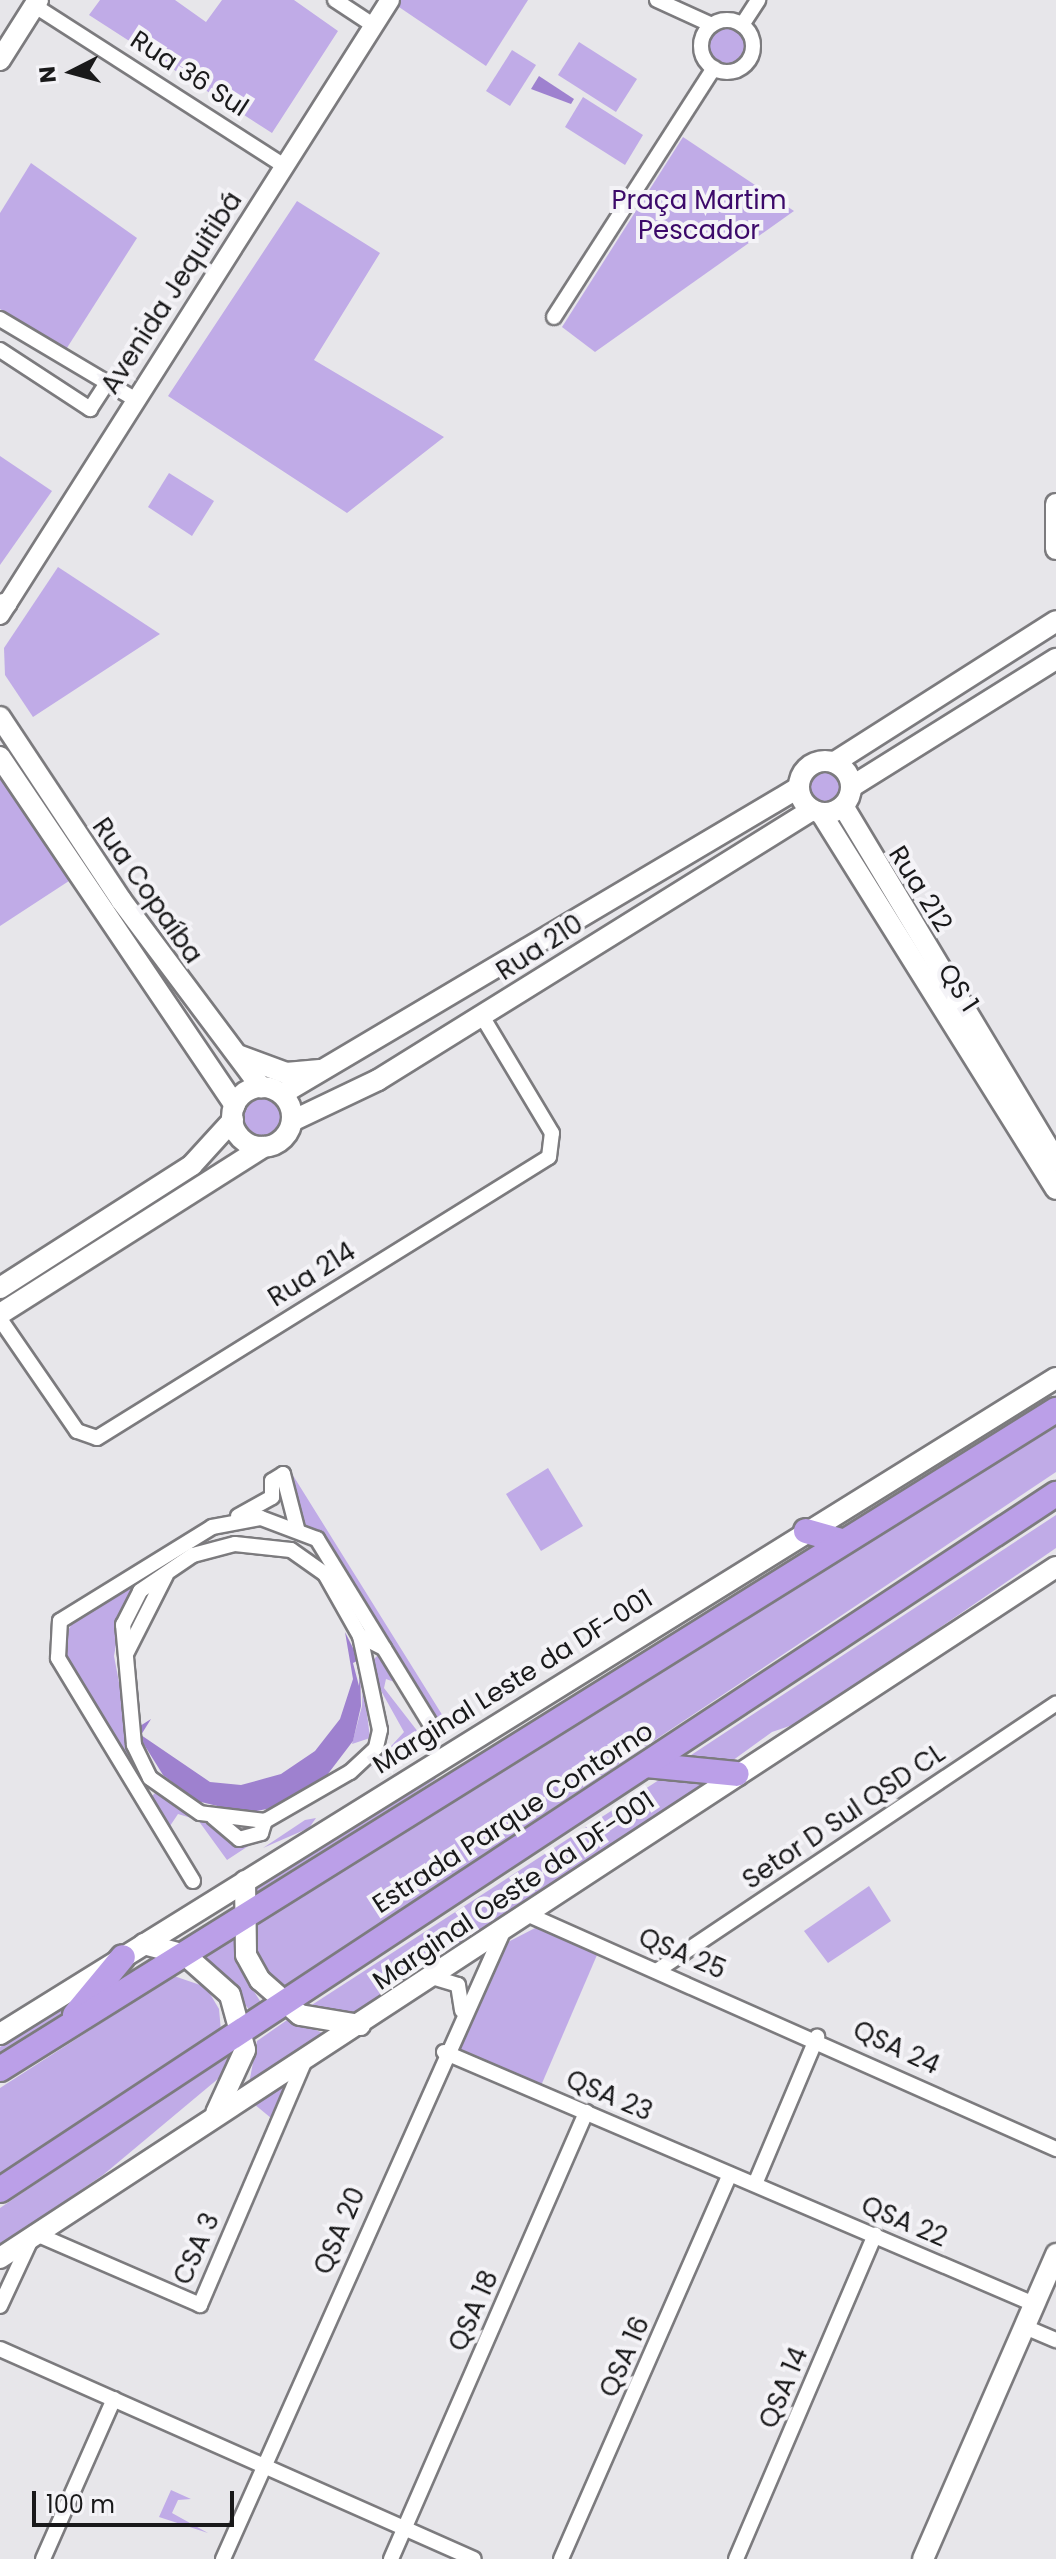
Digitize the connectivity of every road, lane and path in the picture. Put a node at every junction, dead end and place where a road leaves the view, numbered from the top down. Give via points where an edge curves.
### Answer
1 (335, 0) edge
2 (390, 0) edge
3 (657, 0) edge
4 (758, 0) edge
5 (33, 2) edge
6 (677, 13) junction
7 (373, 25) junction
8 (712, 25) junction
9 (742, 25) junction
10 (702, 47) junction
11 (0, 60) edge
12 (714, 68) junction
13 (284, 166) junction
14 (554, 317) dead end
15 (0, 319) edge
16 (0, 350) edge
17 (107, 383) junction
18 (135, 399) junction
19 (1056, 504) edge
20 (1056, 549) edge
21 (2, 608) edge
22 (1056, 621) edge
23 (1056, 659) edge
24 (0, 717) edge
25 (0, 757) edge
26 (835, 762) junction
27 (851, 787) junction
28 (798, 788) junction
29 (843, 806) junction
30 (816, 812) junction
31 (78, 855) junction
32 (112, 904) junction
33 (482, 1016) junction
34 (234, 1053) junction
35 (336, 1067) junction
36 (214, 1076) junction
37 (261, 1087) junction
38 (282, 1094) junction
39 (234, 1112) junction
40 (292, 1121) junction
41 (263, 1147) junction
42 (1056, 1160) edge
43 (192, 1165) junction
44 (1056, 1189) edge
45 (0, 1288) edge
46 (0, 1316) edge
47 (1056, 1378) edge
48 (1056, 1410) edge
49 (1056, 1494) edge
50 (234, 1518) junction
51 (297, 1528) junction
52 (806, 1531) junction
53 (840, 1541) junction
54 (1056, 1567) edge
55 (360, 1636) junction
56 (384, 1648) junction
57 (1056, 1704) edge
58 (433, 1728) dead end
59 (646, 1765) junction
60 (737, 1774) junction
61 (193, 1881) dead end
62 (245, 1881) junction
63 (529, 1915) junction
64 (242, 1917) junction
65 (503, 1932) junction
66 (133, 1950) junction
67 (185, 1955) junction
68 (658, 1970) junction
69 (432, 1977) junction
70 (282, 2002) junction
71 (462, 2016) junction
72 (360, 2025) junction
73 (243, 2027) junction
74 (63, 2029) junction
75 (0, 2034) edge
76 (817, 2037) junction
77 (444, 2052) junction
78 (304, 2062) junction
79 (0, 2069) edge
80 (586, 2112) junction
81 (214, 2116) junction
82 (1056, 2149) edge
83 (730, 2174) junction
84 (755, 2184) junction
85 (0, 2190) edge
86 (34, 2233) junction
87 (875, 2235) junction
88 (1056, 2254) edge
89 (0, 2258) edge
90 (1034, 2304) junction
91 (0, 2306) edge
92 (1025, 2327) junction
93 (1056, 2340) edge
94 (0, 2349) edge
95 (114, 2399) junction
96 (264, 2466) junction
97 (405, 2528) junction
98 (926, 2558) edge
99 (43, 2559) edge
100 (223, 2559) edge
101 (391, 2559) edge
102 (474, 2559) edge
103 (561, 2559) edge
104 (736, 2559) edge

1 - 7 street
2 - 7 street, Avenida Jequitibá
3 - 6 street
4 - 9 street
5 - 11 main road
5 - 13 street, Rua 36 Sul
6 - 8 street
6 - 10 street
7 - 13 street, Avenida Jequitibá
8 - 9 street
8 - 10 street
9 - 12 street via 752,40 751,57 739,70
10 - 12 street
12 - 14 street
13 - 18 street, Avenida Jequitibá
15 - 17 street
16 - 17 street via 90,409
17 - 18 street
18 - 21 street, Avenida Jequitibá
19 - 20 main road
22 - 26 main road
23 - 27 main road
24 - 31 main road, Rua Copaíba
25 - 31 main road, Rua Copaíba
26 - 27 main road
26 - 28 main road via 810,765
27 - 29 main road
28 - 30 main road
28 - 35 main road, Rua 210
29 - 30 main road
29 - 42 main road, Rua 212
30 - 33 main road, Rua 210
30 - 44 main road, QS 1
31 - 32 main road, Rua Copaíba
32 - 34 main road, Rua Copaíba
32 - 36 main road, Rua Copaíba
33 - 40 main road, Rua 210 via 330,1109
33 - 46 street, Rua 214 via 552,1133 549,1157 97,1438 77,1431
34 - 35 main road via 286,1073
34 - 37 main road, Rua Copaíba
35 - 38 main road, Rua 210
36 - 39 main road, Rua Copaíba
36 - 43 main road via 220,1120
37 - 38 main road
37 - 39 main road
38 - 40 main road
39 - 41 main road via 243,1139
39 - 43 main road
40 - 41 main road via 282,1139
41 - 46 main road
43 - 45 main road
47 - 52 main road, Marginal Leste da DF-001
48 - 53 highway
49 - 59 highway, Estrada Parque Contorno
50 - 51 street
50 - 51 street via 267,1501 272,1481 283,1474
50 - 61 street via 60,1621 55,1640 58,1658
51 - 56 street via 317,1539
52 - 53 highway
52 - 62 main road, Marginal Leste da DF-001
53 - 64 highway
54 - 60 main road, Marginal Oeste da DF-001
55 - 55 street via 325,1574 291,1550 214,1547 167,1574 129,1608 124,1679 134,1745 150,1778 178,1802 213,1817 265,1821 296,1808 376,1748 377,1705
55 - 56 street
56 - 58 street
57 - 68 street, Setor D Sul QSD CL
59 - 60 highway
59 - 70 highway, Estrada Parque Contorno
60 - 63 main road, Marginal Oeste da DF-001
62 - 64 main road
62 - 66 main road, Marginal Leste da DF-001
63 - 65 main road, Marginal Oeste da DF-001
63 - 68 street, QSA 25
64 - 67 highway
64 - 70 main road via 246,1955
65 - 69 main road, Marginal Oeste da DF-001
65 - 71 street, QSA 20
66 - 67 main road
66 - 74 highway
66 - 75 main road, Marginal Leste da DF-001
67 - 73 main road via 226,1991
67 - 74 highway
68 - 76 street, QSA 25
69 - 71 street via 458,1985
69 - 72 main road, Marginal Oeste da DF-001
70 - 72 main road via 318,2022
70 - 73 highway, Estrada Parque Contorno
71 - 77 street, QSA 20
72 - 78 main road, Marginal Oeste da DF-001
73 - 81 main road via 240,2072
73 - 85 highway, Estrada Parque Contorno
74 - 79 highway
76 - 82 street, QSA 24
76 - 84 street, QSA 24
77 - 80 street, QSA 23
77 - 96 street, QSA 20
78 - 81 main road, Marginal Oeste da DF-001
78 - 86 street, CSA 3 via 200,2305
80 - 83 street, QSA 23
80 - 97 street, QSA 18
81 - 86 main road, Marginal Oeste da DF-001
83 - 84 street, QSA 23
83 - 103 street, QSA 16
84 - 87 street, QSA 22
86 - 89 main road, Marginal Oeste da DF-001
86 - 91 street
87 - 90 street, QSA 22
87 - 104 street, QSA 14
88 - 90 main road
90 - 92 main road
92 - 93 street
92 - 98 main road
94 - 95 street
95 - 96 street
95 - 99 street
96 - 97 street
96 - 100 street, QSA 20
97 - 101 street, QSA 18
97 - 102 street

